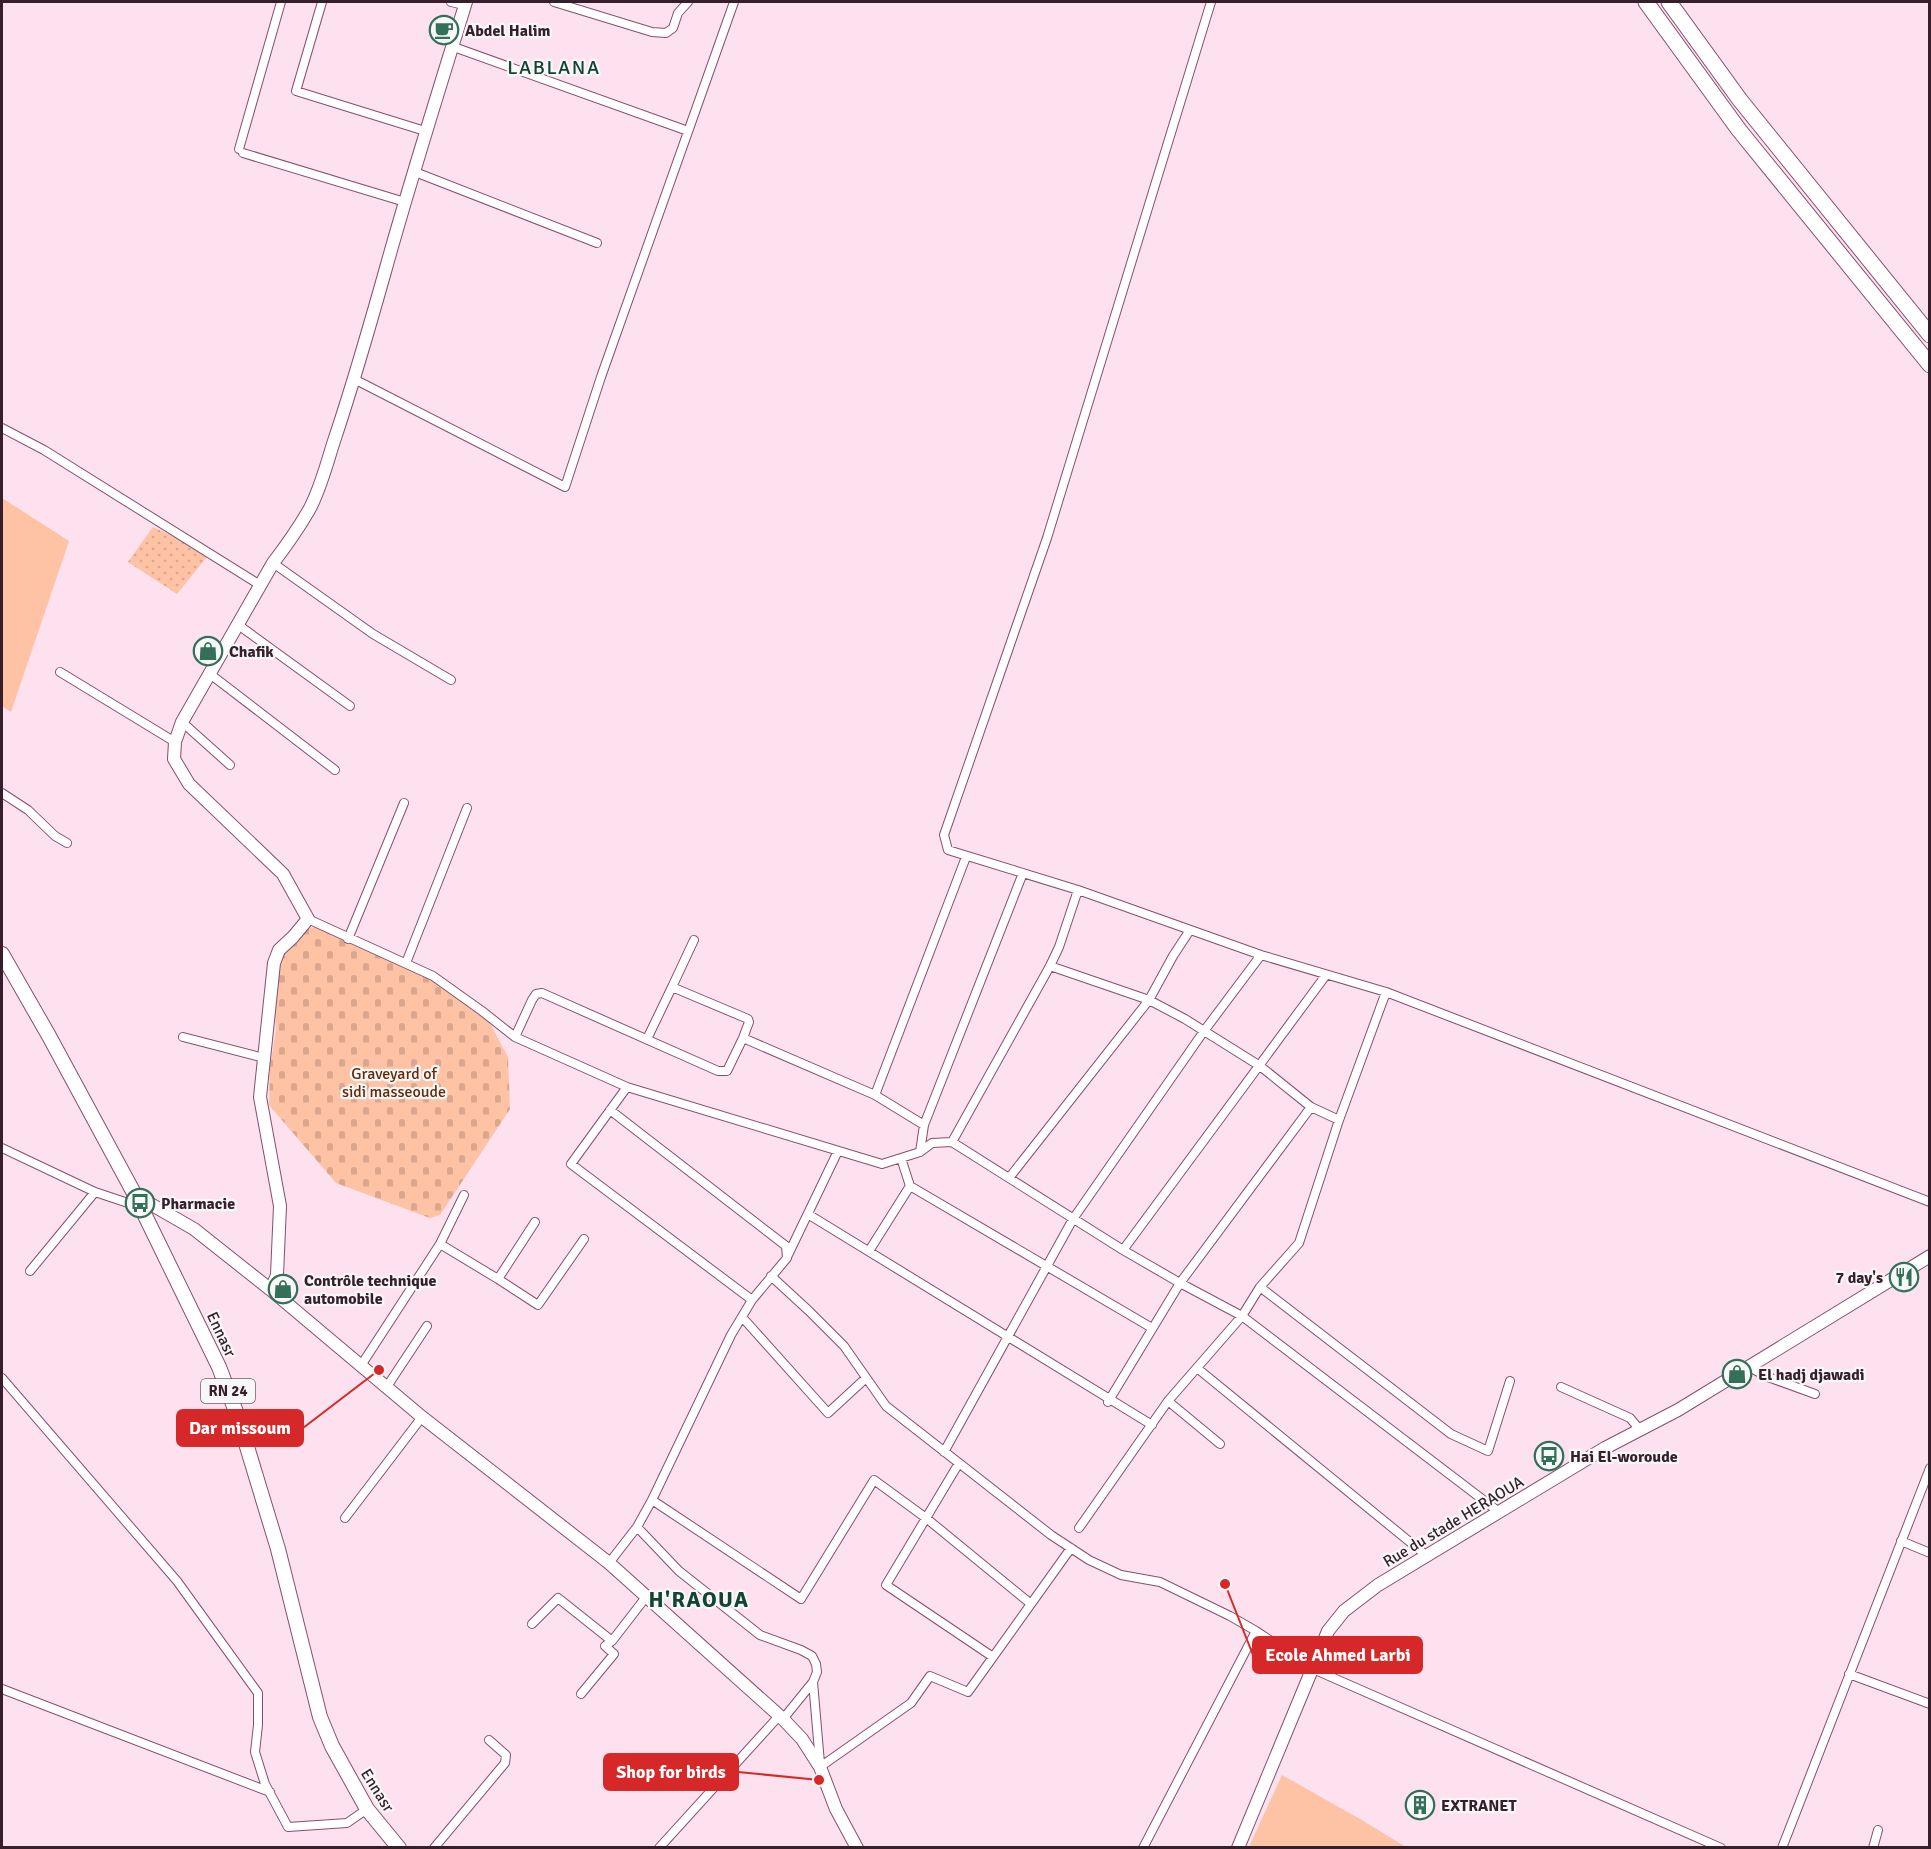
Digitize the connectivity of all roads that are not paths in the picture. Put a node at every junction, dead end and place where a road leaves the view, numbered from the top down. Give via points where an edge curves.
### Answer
1 (281, 2) edge
2 (322, 2) edge
3 (451, 2) edge
4 (554, 2) edge
5 (688, 2) edge
6 (734, 2) edge
7 (1211, 2) edge
8 (1646, 2) edge
9 (1669, 2) edge
10 (465, 3) edge
11 (451, 46) junction
12 (425, 131) junction
13 (688, 131) junction
14 (415, 172) junction
15 (405, 202) junction
16 (597, 243) dead end
17 (1929, 336) edge
18 (1929, 365) edge
19 (354, 379) junction
20 (2, 428) edge
21 (273, 563) junction
22 (260, 585) junction
23 (237, 624) junction
24 (60, 672) dead end
25 (210, 674) junction
26 (451, 680) dead end
27 (350, 706) dead end
28 (182, 722) junction
29 (175, 742) junction
30 (230, 765) dead end
31 (335, 770) dead end
32 (2, 793) edge
33 (404, 803) dead end
34 (467, 808) dead end
35 (67, 843) dead end
36 (966, 856) junction
37 (1023, 873) junction
38 (1078, 890) junction
39 (308, 919) junction
40 (1190, 930) junction
41 (348, 939) junction
42 (694, 940) dead end
43 (2, 954) edge
44 (1261, 955) junction
45 (406, 963) junction
46 (1050, 966) junction
47 (1326, 975) junction
48 (672, 987) junction
49 (1386, 992) junction
50 (1149, 1000) junction
51 (1204, 1031) junction
52 (183, 1037) dead end
53 (515, 1037) junction
54 (743, 1038) junction
55 (647, 1039) junction
56 (264, 1058) junction
57 (1260, 1066) junction
58 (627, 1087) junction
59 (875, 1095) junction
60 (1311, 1107) junction
61 (610, 1110) junction
62 (1339, 1120) junction
63 (924, 1125) junction
64 (952, 1142) junction
65 (2, 1148) edge
66 (838, 1151) junction
67 (920, 1152) junction
68 (901, 1158) junction
69 (1010, 1178) junction
70 (909, 1186) junction
71 (95, 1192) junction
72 (464, 1195) dead end
73 (137, 1201) junction
74 (1929, 1202) edge
75 (812, 1216) dead end
76 (1073, 1220) junction
77 (535, 1222) dead end
78 (584, 1239) dead end
79 (440, 1244) junction
80 (1123, 1250) junction
81 (869, 1251) junction
82 (1929, 1256) edge
83 (787, 1258) junction
84 (1047, 1266) junction
85 (30, 1271) dead end
86 (771, 1276) junction
87 (498, 1279) junction
88 (1180, 1283) junction
89 (1260, 1287) junction
90 (271, 1290) junction
91 (752, 1300) junction
92 (1242, 1316) junction
93 (742, 1317) junction
94 (427, 1326) dead end
95 (1152, 1328) junction
96 (1008, 1337) junction
97 (360, 1367) junction
98 (1749, 1367) junction
99 (1197, 1368) junction
100 (2, 1378) edge
101 (866, 1378) junction
102 (1510, 1381) dead end
103 (1561, 1387) dead end
104 (386, 1388) junction
105 (1815, 1394) dead end
106 (1109, 1400) junction
107 (1168, 1401) junction
108 (422, 1417) junction
109 (1152, 1425) junction
110 (1640, 1430) junction
111 (1220, 1444) dead end
112 (944, 1452) junction
113 (959, 1463) junction
114 (1929, 1468) edge
115 (652, 1500) junction
116 (1499, 1512) junction
117 (345, 1518) dead end
118 (926, 1518) junction
119 (636, 1527) junction
120 (1079, 1528) dead end
121 (1901, 1541) junction
122 (1071, 1548) junction
123 (1929, 1553) edge
124 (1427, 1556) junction
125 (609, 1563) junction
126 (646, 1597) junction
127 (1031, 1604) junction
128 (532, 1624) dead end
129 (1256, 1630) junction
130 (612, 1641) junction
131 (993, 1657) junction
132 (1313, 1669) junction
133 (1849, 1674) junction
134 (813, 1682) junction
135 (2, 1689) edge
136 (581, 1694) dead end
137 (1929, 1704) edge
138 (781, 1718) junction
139 (489, 1740) dead end
140 (820, 1767) junction
141 (270, 1792) junction
142 (367, 1809) junction
143 (1878, 1830) dead end
144 (399, 1848) edge
145 (434, 1848) edge
146 (659, 1848) edge
147 (857, 1848) edge
148 (1143, 1848) edge
149 (1238, 1848) edge
150 (1721, 1848) edge
151 (1782, 1848) edge
152 (1873, 1848) edge

1 - 15 street via 241,151
2 - 12 street via 296,91
3 - 10 street
4 - 5 street via 666,33
6 - 13 street
7 - 36 street via 1047,538 944,835 948,850
8 - 18 highway via 1739,130
9 - 17 highway via 1740,100
10 - 11 street
11 - 12 street
11 - 13 street
12 - 14 street
13 - 19 street via 566,487
14 - 15 street
14 - 16 street
15 - 19 street
19 - 21 street via 310,508
20 - 22 street via 44,450
21 - 22 street
21 - 26 street via 379,639
22 - 23 street
23 - 25 street
23 - 27 street
24 - 29 street
25 - 28 street
25 - 31 street
28 - 29 street
28 - 30 street
29 - 39 street via 174,759 189,784 283,873
32 - 35 street
33 - 41 street
34 - 45 street
36 - 37 street
36 - 59 street
37 - 38 street
37 - 63 street
38 - 40 street
38 - 46 street
39 - 41 street
39 - 56 street via 279,950 274,963
40 - 44 street
40 - 50 street
41 - 45 street
42 - 48 street
43 - 73 main road, Ennasr / RN 24
44 - 47 street
44 - 51 street
45 - 53 street via 433,976
46 - 50 street
46 - 64 street
47 - 49 street
47 - 57 street
48 - 54 street via 748,1019
48 - 55 street
49 - 62 street
49 - 74 street
50 - 51 street
50 - 69 street
51 - 57 street
51 - 76 street
52 - 56 street
53 - 55 street via 532,999 542,993
53 - 58 street
54 - 55 street via 724,1072
54 - 59 street
56 - 90 street via 260,1097 280,1206 277,1275
57 - 60 street
57 - 80 street
58 - 61 street
58 - 66 street
59 - 63 street
60 - 62 street
60 - 88 street
61 - 83 street via 786,1246
61 - 91 street via 571,1164
62 - 89 street via 1299,1243
63 - 67 street
64 - 67 street via 932,1143
64 - 69 street
65 - 71 street
66 - 68 street via 882,1164
66 - 83 street
67 - 68 street
68 - 70 street
69 - 76 street
70 - 81 street
70 - 84 street
71 - 73 street
71 - 85 street
72 - 79 street
73 - 90 street via 194,1229
73 - 142 main road, Ennasr / RN 24 via 219,1367 238,1417 278,1549 321,1717 332,1746
75 - 81 street
76 - 80 street
76 - 84 street
77 - 87 street
78 - 87 street via 538,1305
79 - 87 street
79 - 97 street
80 - 88 street
81 - 96 street
82 - 98 street, Rue du stade HERAOUA
83 - 86 street
84 - 95 street
84 - 96 street
86 - 91 street
86 - 101 street via 844,1346
88 - 92 street
88 - 95 street
89 - 92 street
89 - 102 street via 1451,1434 1488,1451
90 - 97 street
91 - 93 street
92 - 99 street
92 - 116 street
93 - 101 street via 828,1413
93 - 115 street
94 - 104 street
95 - 106 street
96 - 106 street
96 - 112 street
97 - 104 street
98 - 105 street
98 - 110 street, Rue du stade HERAOUA
99 - 107 street
99 - 124 street
100 - 141 street via 177,1581 258,1693 255,1752
101 - 112 street via 886,1406
103 - 110 street via 1630,1418
104 - 108 street
106 - 109 street
107 - 109 street
107 - 111 street
108 - 117 street
108 - 125 street
109 - 120 street
110 - 116 street, Rue du stade HERAOUA
112 - 113 street
113 - 118 street
113 - 122 street
114 - 121 street
115 - 118 street via 801,1599 874,1480
115 - 119 street
116 - 124 street, Rue du stade HERAOUA
118 - 127 street
118 - 131 street via 886,1585
119 - 125 street
119 - 134 street via 679,1571 760,1635 812,1656 817,1672
121 - 123 street
121 - 133 street
122 - 127 street
122 - 129 street via 1121,1575 1160,1582
124 - 132 street, Rue du stade HERAOUA via 1344,1611 1328,1631
125 - 126 street
126 - 130 street
126 - 138 street
127 - 131 street
128 - 130 street via 558,1598
129 - 132 street
129 - 148 street
130 - 136 street via 605,1646 614,1654
131 - 140 street via 968,1692 930,1676 911,1703
132 - 149 street, Rue du stade HERAOUA
132 - 150 street
133 - 137 street
133 - 151 street
134 - 138 street
134 - 140 street
135 - 141 street
138 - 140 street via 802,1739
138 - 146 street
139 - 145 street via 506,1755 505,1763
140 - 147 street
141 - 142 street via 288,1827 347,1823
142 - 144 main road, Ennasr / RN 24
143 - 152 street

